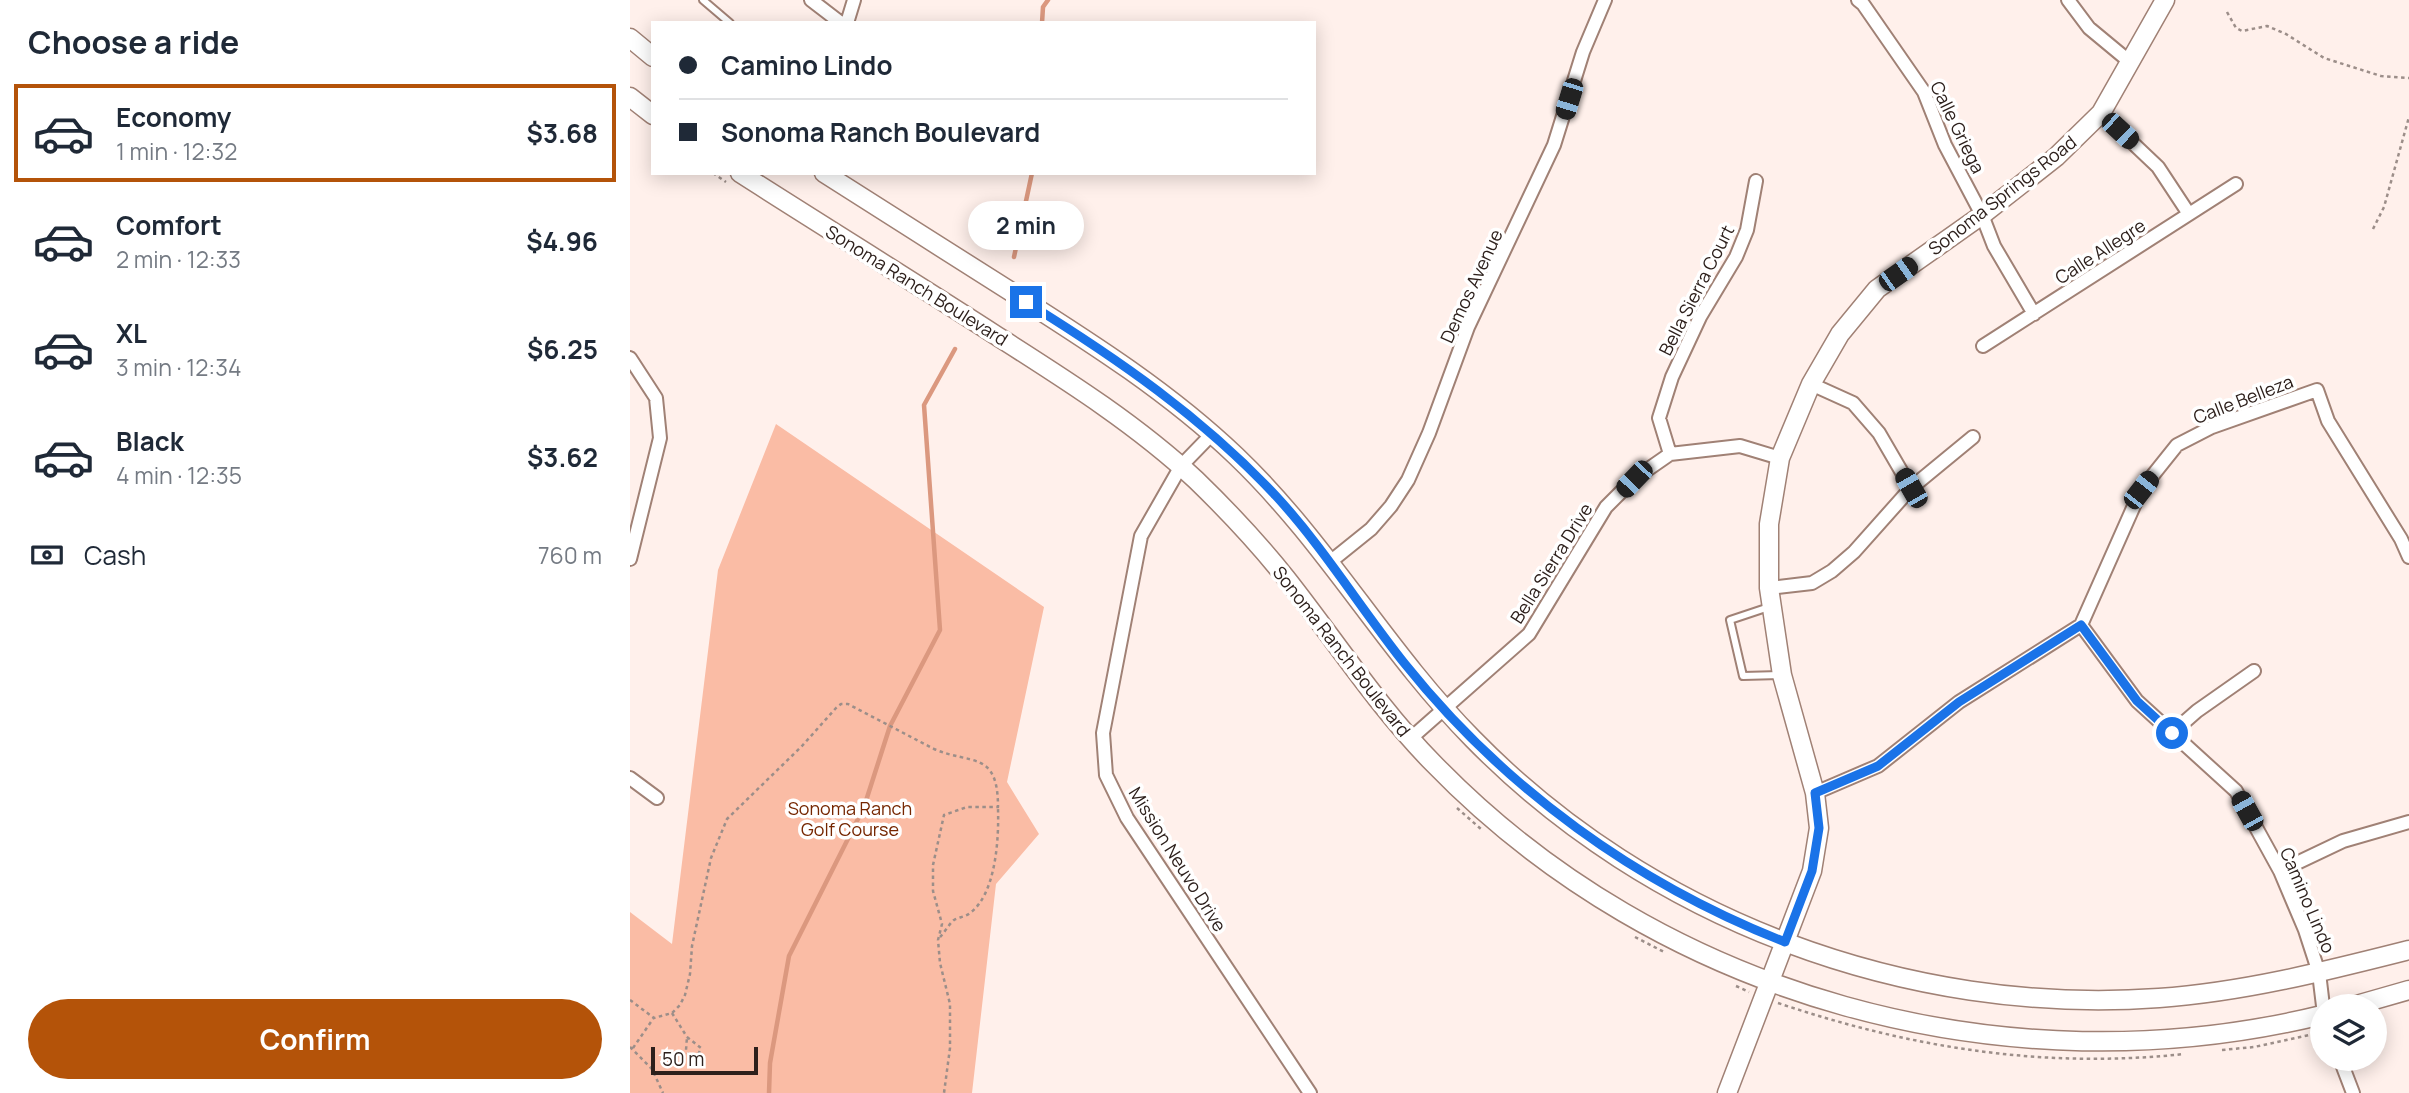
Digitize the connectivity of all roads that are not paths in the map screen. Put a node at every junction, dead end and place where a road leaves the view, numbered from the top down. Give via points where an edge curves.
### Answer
1 (704, 0) edge
2 (811, 0) edge
3 (854, 0) edge
4 (1605, 0) edge
5 (1858, 0) edge
6 (2068, 0) edge
7 (2165, 0) edge
8 (728, 21) edge
9 (838, 21) edge
10 (848, 21) edge
11 (630, 38) edge
12 (651, 55) edge
13 (2130, 62) junction
14 (630, 97) edge
15 (651, 113) edge
16 (2101, 113) junction
17 (827, 175) edge
18 (749, 176) edge
19 (1756, 181) dead end
20 (2236, 184) dead end
21 (2189, 214) junction
22 (1982, 215) junction
23 (2034, 314) junction
24 (1983, 346) dead end
25 (630, 358) edge
26 (1811, 384) junction
27 (1212, 434) junction
28 (1973, 437) dead end
29 (1670, 454) junction
30 (1780, 458) junction
31 (1181, 466) junction
32 (1911, 488) junction
33 (2409, 557) edge
34 (630, 559) edge
35 (1330, 562) junction
36 (1769, 588) junction
37 (1772, 606) junction
38 (2081, 625) junction
39 (2254, 671) dead end
40 (1782, 675) junction
41 (1444, 708) junction
42 (2172, 733) junction
43 (1410, 738) junction
44 (630, 778) edge
45 (1815, 793) junction
46 (657, 798) dead end
47 (2409, 822) edge
48 (2280, 871) junction
49 (1785, 942) junction
50 (2409, 950) edge
51 (2319, 973) junction
52 (1769, 981) junction
53 (2409, 990) edge
54 (2322, 994) edge
55 (2387, 996) edge
56 (2310, 1018) edge
57 (2345, 1071) edge
58 (1310, 1093) edge
59 (1727, 1093) edge
60 (2353, 1093) edge

1 - 8 lane
2 - 9 street
3 - 10 street
4 - 35 street, Demos Avenue via 1583,52 1554,145 1468,327 1408,480 1371,529
5 - 22 street, Calle Griega via 1924,92 1945,145
6 - 13 street via 2090,27
7 - 13 main road, Sonoma Springs Road
11 - 12 main road
13 - 16 main road, Sonoma Springs Road
14 - 15 main road
16 - 21 street via 2158,167
16 - 22 main road, Sonoma Springs Road via 2056,157
17 - 27 main road via 1116,359
18 - 31 main road, Sonoma Ranch Boulevard via 1092,397
19 - 29 street, Bella Sierra Court via 1747,230 1736,257 1700,317 1662,407 1659,418
20 - 21 street, Calle Allegre
21 - 23 street, Calle Allegre
22 - 23 street, Calle Griega via 1994,246
22 - 26 main road, Sonoma Springs Road via 1877,289 1840,334
23 - 24 street, Calle Allegre
25 - 34 street via 656,398 660,438
26 - 30 main road, Sonoma Springs Road
26 - 32 street via 1853,403 1879,433
27 - 31 street, Mission Neuvo Drive
27 - 35 main road via 1276,496
28 - 32 street
29 - 30 street, Bella Sierra Drive via 1740,446
29 - 41 street, Bella Sierra Drive via 1634,479 1606,507 1529,634
30 - 36 main road, Sonoma Springs Road via 1769,524
31 - 43 main road, Sonoma Ranch Boulevard via 1251,536
31 - 58 street, Mission Neuvo Drive via 1141,536 1103,733 1106,775 1127,818
32 - 36 street via 1832,571 1812,583
33 - 38 street, Calle Belleza via 2328,421 2317,390 2177,444 2141,490
35 - 41 main road
36 - 37 main road, Sonoma Springs Road
37 - 40 main road, Sonoma Springs Road
37 - 40 lane via 1730,620 1742,676
38 - 42 street, Camino Lindo via 2137,701
38 - 45 street via 1959,702 1878,766
39 - 42 street
40 - 45 main road, Sonoma Springs Road
41 - 43 street, Bella Sierra Drive
41 - 49 main road via 1507,772 1581,832 1670,888
42 - 48 street, Camino Lindo via 2236,791
43 - 52 main road, Sonoma Ranch Boulevard via 1488,816 1573,881 1675,941
44 - 46 street
45 - 49 main road, Sonoma Springs Road via 1819,828 1812,871
47 - 48 street via 2343,841
48 - 51 street, Camino Lindo
49 - 51 main road via 1899,978 2057,999 2189,996
49 - 52 main road, Sonoma Springs Road
50 - 51 main road
51 - 54 street, Camino Lindo
52 - 56 main road, Sonoma Ranch Boulevard via 1899,1021 2042,1041 2200,1037
52 - 59 main road, Sonoma Springs Road
53 - 55 main road
57 - 60 street

